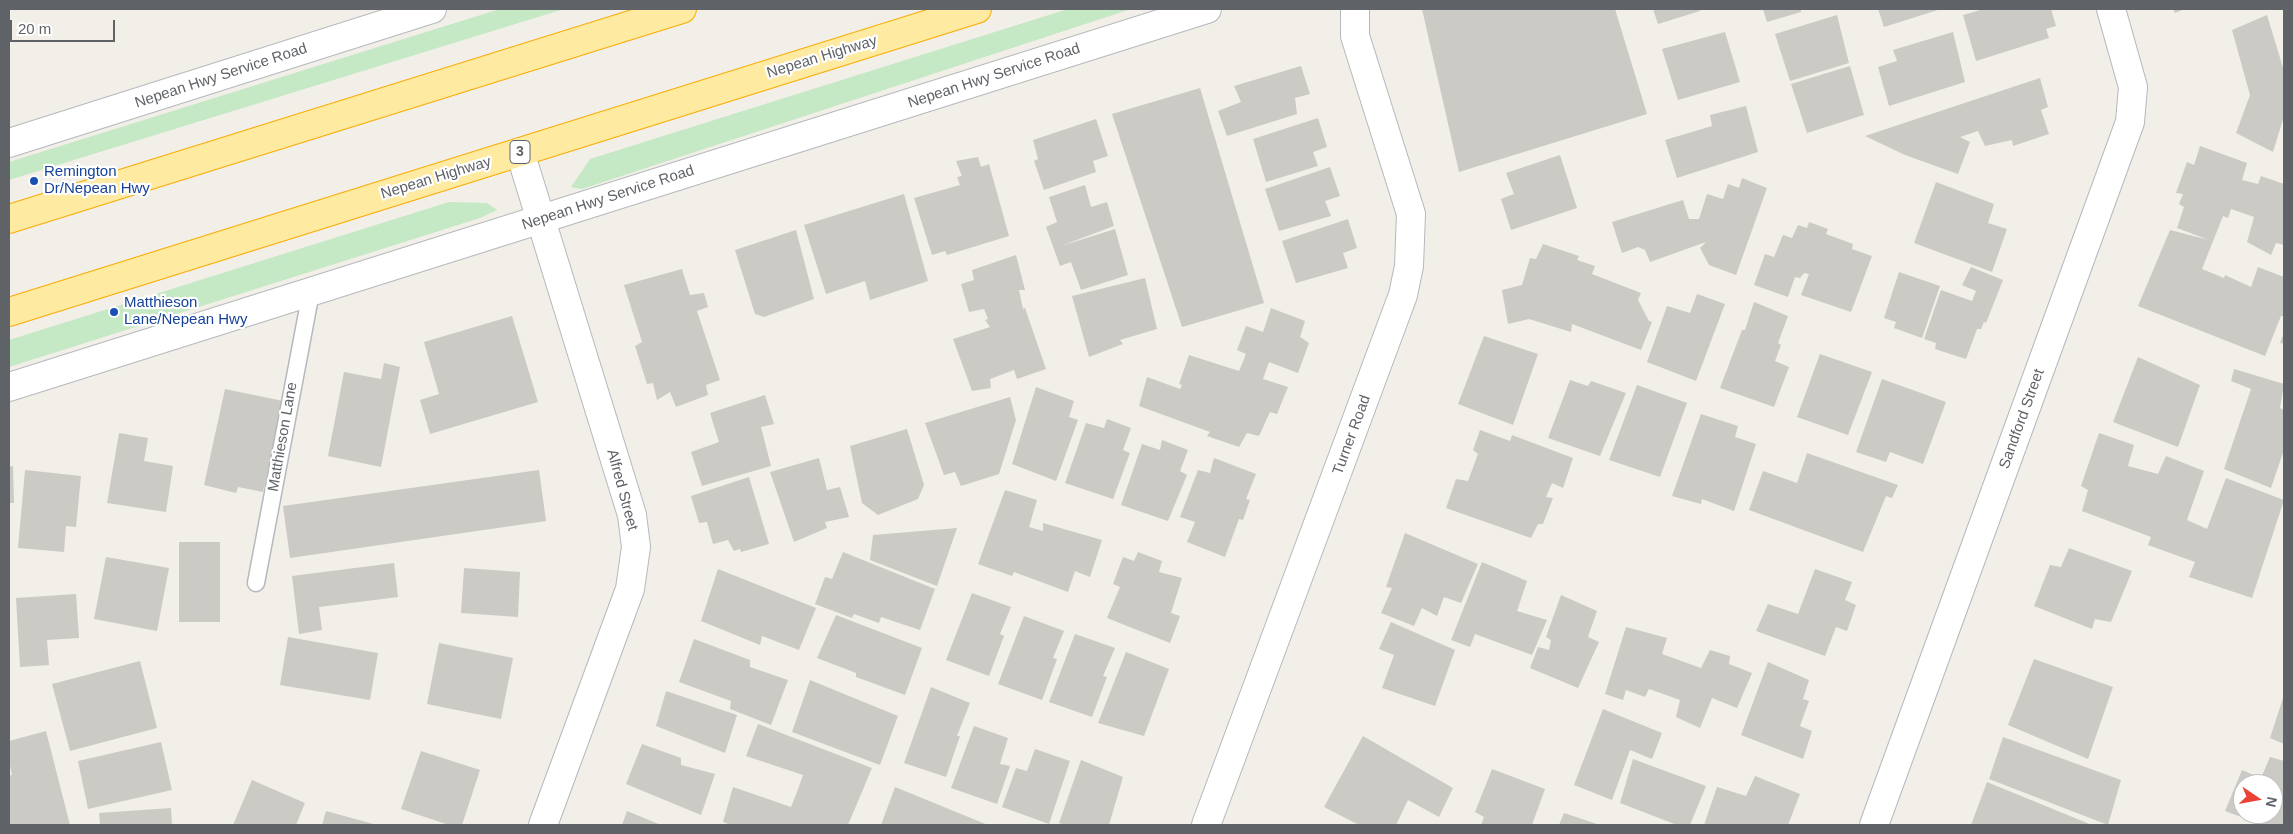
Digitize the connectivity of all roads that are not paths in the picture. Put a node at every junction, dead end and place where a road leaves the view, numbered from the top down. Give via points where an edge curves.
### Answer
1 (432, 9) edge
2 (682, 9) edge
3 (977, 9) edge
4 (1207, 9) edge
5 (1334, 9) edge
6 (1355, 9) edge
7 (2111, 9) edge
8 (1354, 36) junction
9 (9, 142) edge
10 (520, 152) junction
11 (9, 219) edge
12 (540, 220) junction
13 (311, 292) junction
14 (9, 312) edge
15 (9, 387) edge
16 (256, 583) dead end
17 (542, 825) edge
18 (1206, 825) edge
19 (1874, 825) edge

1 - 9 street, Nepean Hwy Service Road
2 - 11 highway
3 - 10 highway, Nepean Highway / 3
4 - 12 street, Nepean Hwy Service Road
5 - 8 street, Turner Road
6 - 8 street, Turner Road
7 - 19 street, Sandford Street via 2133,86 2130,122
8 - 18 street, Turner Road via 1411,214 1409,266 1403,296
10 - 12 street, Alfred Street
10 - 14 highway, Nepean Highway / 3
12 - 13 street, Nepean Hwy Service Road
12 - 17 street, Alfred Street via 632,515 636,547 630,589
13 - 15 street, Nepean Hwy Service Road
13 - 16 lane, Matthieson Lane

